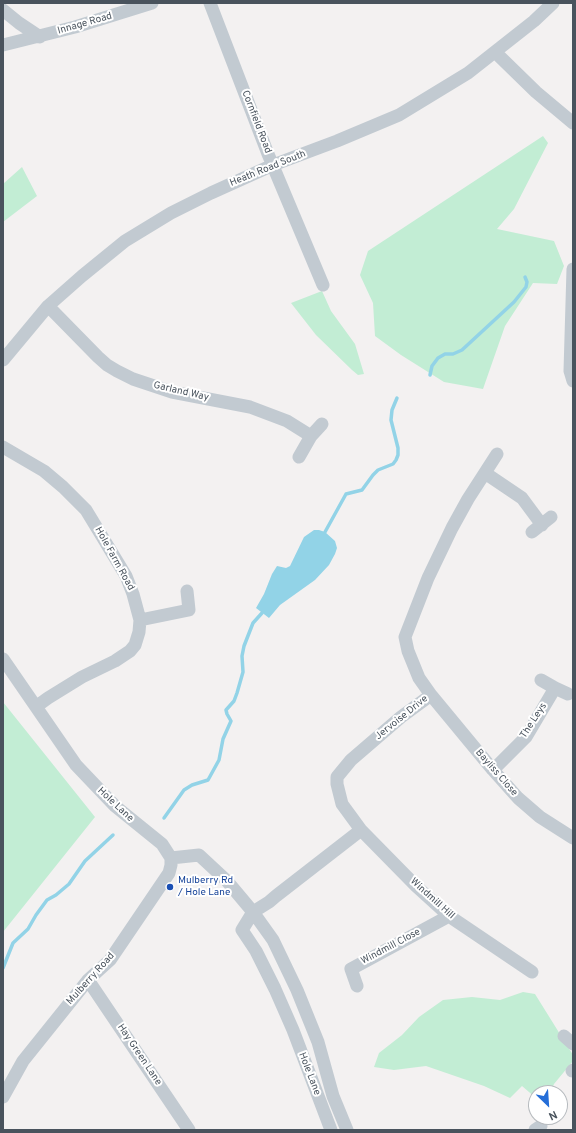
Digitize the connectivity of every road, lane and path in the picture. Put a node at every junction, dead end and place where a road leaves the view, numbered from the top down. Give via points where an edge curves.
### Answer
1 (152, 3) edge
2 (210, 3) edge
3 (552, 3) edge
4 (3, 10) edge
5 (40, 37) junction
6 (3, 45) edge
7 (495, 52) junction
8 (573, 124) edge
9 (273, 165) junction
10 (573, 269) edge
11 (323, 285) dead end
12 (48, 306) junction
13 (3, 360) edge
14 (573, 381) edge
15 (322, 424) dead end
16 (311, 436) junction
17 (3, 447) edge
18 (497, 454) dead end
19 (299, 457) dead end
20 (485, 473) junction
21 (542, 524) dead end
22 (187, 591) dead end
23 (140, 620) junction
24 (3, 659) edge
25 (541, 680) dead end
26 (555, 688) junction
27 (431, 694) junction
28 (568, 694) dead end
29 (36, 706) junction
30 (492, 770) junction
31 (361, 830) junction
32 (573, 838) edge
33 (172, 858) junction
34 (253, 912) junction
35 (449, 916) junction
36 (532, 972) dead end
37 (88, 980) junction
38 (357, 986) dead end
39 (3, 1097) edge
40 (189, 1130) edge
41 (331, 1130) edge
42 (347, 1130) edge

1 - 5 street, Innage Road
2 - 9 street, Cornfield Road
3 - 7 street, Heath Road South
4 - 5 street
5 - 6 street, Innage Road
7 - 8 street
7 - 9 street, Heath Road South via 468,73 399,115
9 - 11 street, Cornfield Road
9 - 12 street, Heath Road South via 171,212 131,237
10 - 14 street via 570,371
12 - 13 street, Heath Road South
12 - 16 street, Garland Way via 98,357 117,371 140,382 172,392 250,407 287,421
15 - 16 street
16 - 19 street
17 - 23 street, Hole Farm Road via 44,471 86,510 126,576
18 - 20 street, Jervoise Drive
20 - 21 street via 522,498
20 - 27 street, Jervoise Drive via 452,528 428,578 405,636 419,678
22 - 23 street via 189,610
23 - 29 street, Hole Farm Road via 135,645 130,651
24 - 29 street, Hole Lane
25 - 26 street
26 - 28 street
26 - 30 street, The Leys via 526,737
27 - 30 street, Bayliss Close
27 - 31 street, Jervoise Drive via 351,760 337,777 342,804
29 - 33 street, Hole Lane via 76,765 115,806 162,844
30 - 32 street, Bayliss Close via 540,817
31 - 34 street
31 - 35 street, Windmill Hill
33 - 34 street, Hole Lane via 198,855 227,881
33 - 37 street, Mulberry Road via 169,872 133,927 110,960
34 - 41 street, Hole Lane via 242,930 275,989
34 - 42 street, Hole Lane via 273,940 297,990 318,1042 333,1096
35 - 36 street, Windmill Hill
35 - 38 street, Windmill Close via 351,969
37 - 39 street, Mulberry Road via 23,1061
37 - 40 street, Hay Green Lane

